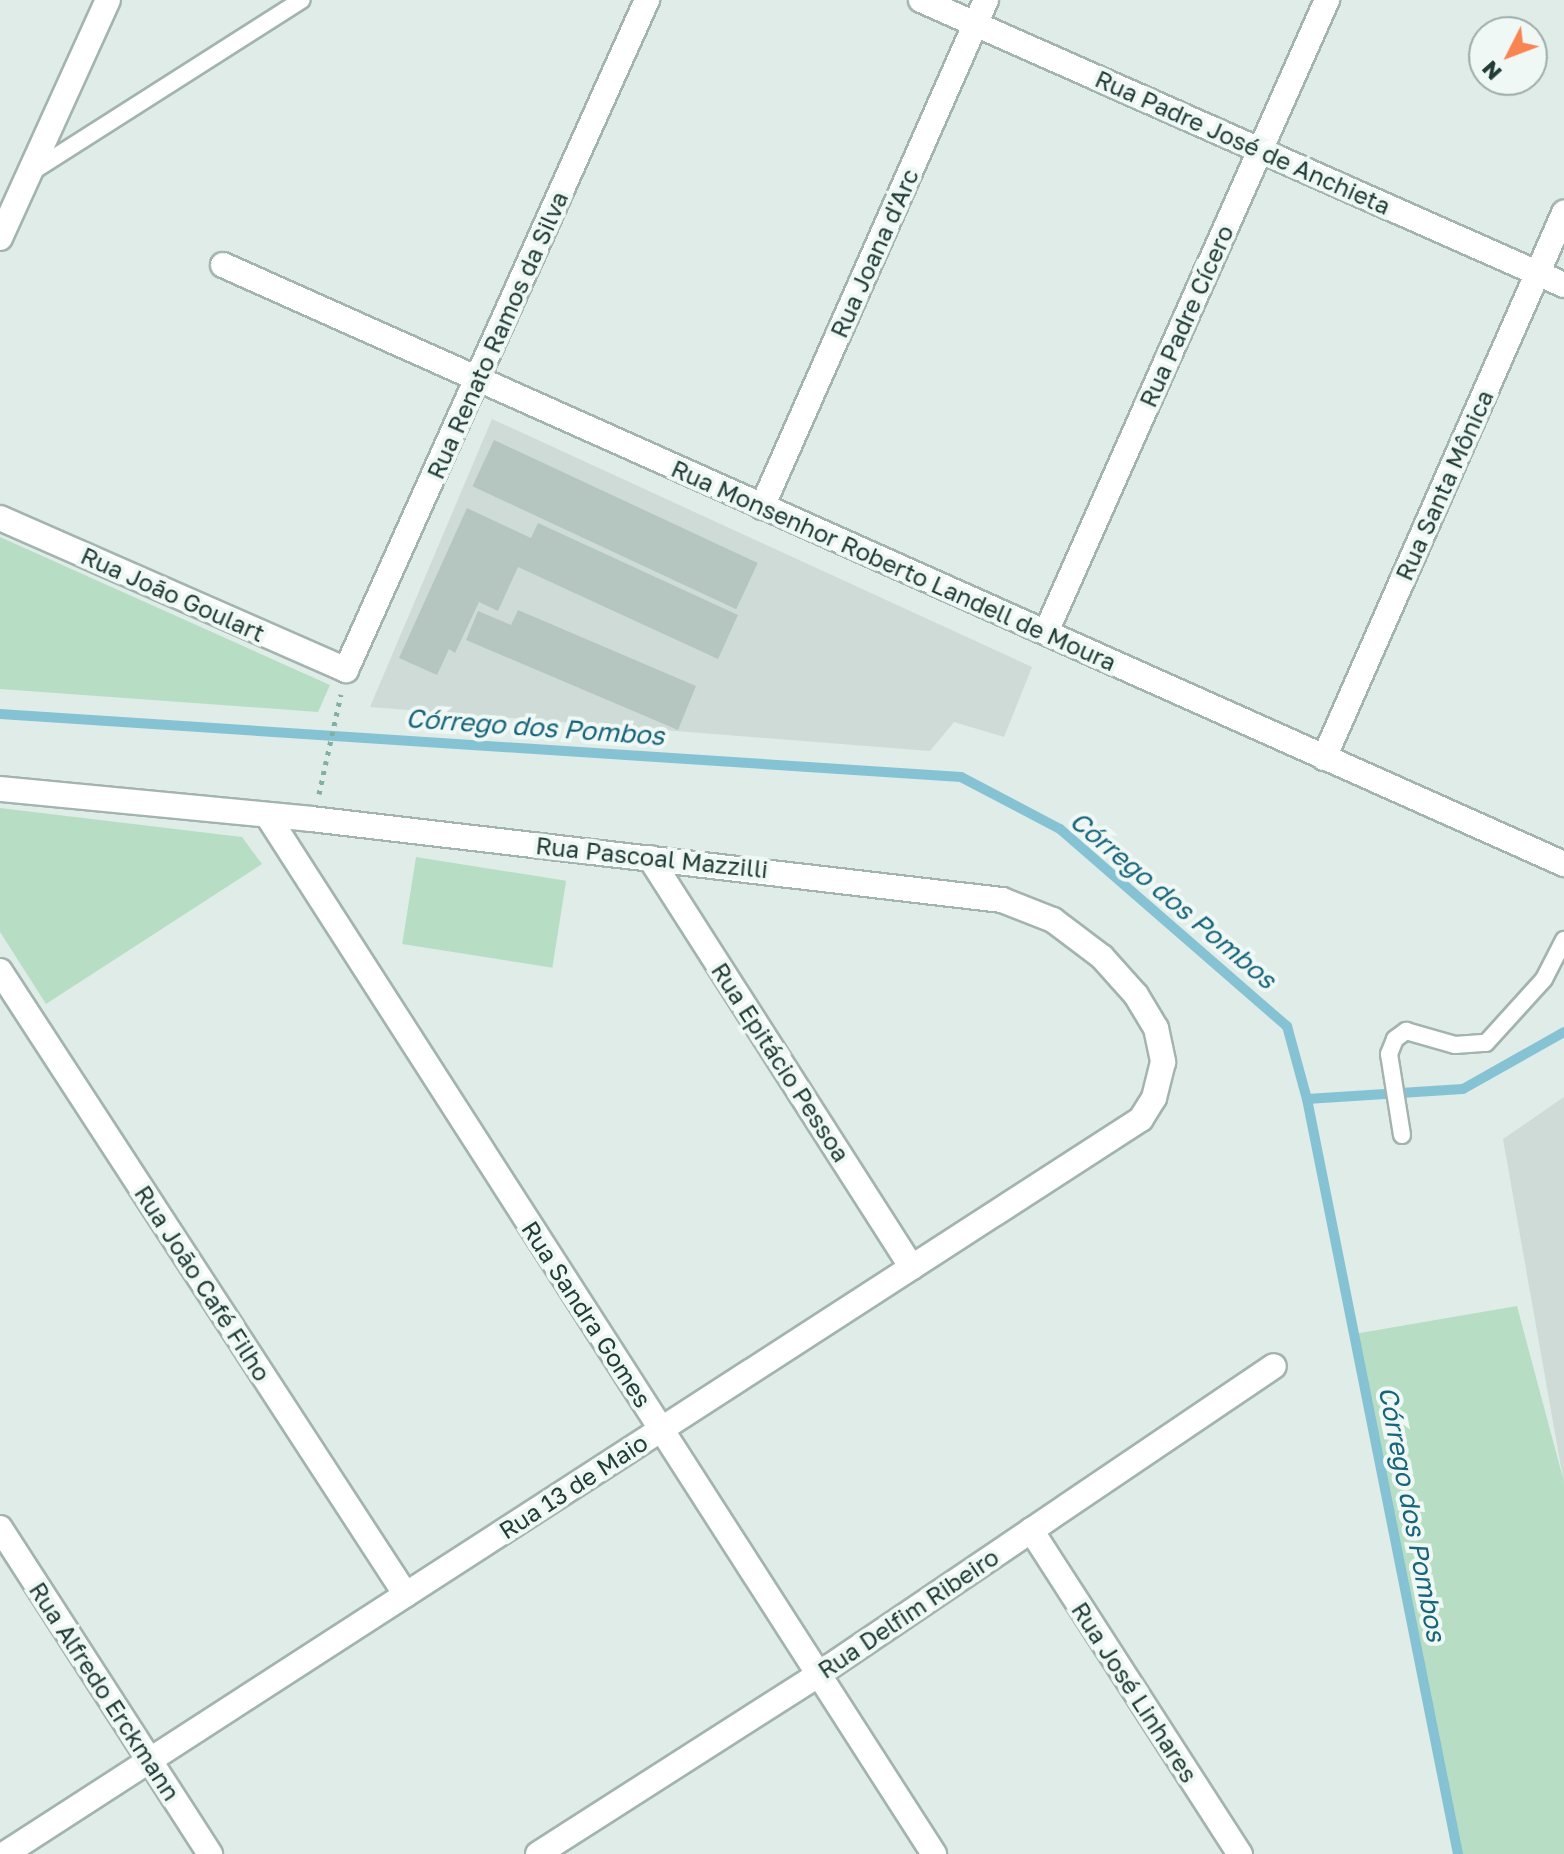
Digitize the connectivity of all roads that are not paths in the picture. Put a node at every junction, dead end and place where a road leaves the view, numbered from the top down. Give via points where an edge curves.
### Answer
1 (108, 0) edge
2 (302, 0) edge
3 (647, 0) edge
4 (921, 0) edge
5 (986, 0) edge
6 (1327, 0) edge
7 (975, 24) junction
8 (1260, 150) junction
9 (27, 175) junction
10 (1564, 213) edge
11 (0, 238) edge
12 (223, 265) dead end
13 (1538, 273) junction
14 (1564, 285) edge
15 (478, 379) junction
16 (762, 507) junction
17 (0, 518) edge
18 (1046, 632) junction
19 (346, 670) joint
20 (1324, 758) junction
21 (0, 789) edge
22 (267, 815) junction
23 (650, 858) junction
24 (1564, 864) edge
25 (1564, 940) edge
26 (0, 971) edge
27 (1141, 1119) joint
28 (1402, 1135) dead end
29 (912, 1267) junction
30 (1274, 1366) dead end
31 (661, 1429) junction
32 (0, 1528) edge
33 (1031, 1530) junction
34 (406, 1595) junction
35 (819, 1674) junction
36 (150, 1760) junction
37 (5, 1854) edge
38 (210, 1854) edge
39 (538, 1854) edge
40 (934, 1854) edge
41 (1240, 1854) edge

1 - 9 street
2 - 9 lane
3 - 15 street, Rua Renato Ramos da Silva
4 - 7 street, Rua Padre José de Anchieta
5 - 7 street, Rua Joana d'Arc
6 - 8 street, Rua Padre Cícero
7 - 8 street, Rua Padre José de Anchieta
7 - 16 street, Rua Joana d'Arc
8 - 13 street, Rua Padre José de Anchieta
8 - 18 street, Rua Padre Cícero
9 - 11 street
10 - 13 street, Rua Santa Mônica
12 - 15 street, Rua Monsenhor Roberto Landell de Moura
13 - 14 street, Rua Padre José de Anchieta
13 - 20 street, Rua Santa Mônica
15 - 16 street, Rua Monsenhor Roberto Landell de Moura
15 - 19 street, Rua Renato Ramos da Silva
16 - 18 street, Rua Monsenhor Roberto Landell de Moura
17 - 19 street, Rua João Goulart
18 - 20 street, Rua Monsenhor Roberto Landell de Moura
20 - 24 street, Rua Monsenhor Roberto Landell de Moura
21 - 22 street, Rua Pascoal Mazzilli
22 - 23 street, Rua Pascoal Mazzilli
22 - 31 street, Rua Sandra Gomes
23 - 27 street, Rua Pascoal Mazzilli via 954,890 1002,900 1053,920 1102,957 1136,995 1156,1028 1163,1062 1154,1098
23 - 29 street, Rua Epitácio Pessoa
25 - 28 lane via 1544,979 1486,1043 1455,1045 1406,1031 1395,1039 1389,1054
26 - 34 street, Rua João Café Filho
27 - 29 street, Rua 13 de Maio
29 - 31 street, Rua 13 de Maio
30 - 33 street, Rua Delfim Ribeiro
31 - 34 street, Rua 13 de Maio
31 - 35 street, Rua Sandra Gomes
32 - 36 street, Rua Alfredo Erckmann
33 - 35 street, Rua Delfim Ribeiro
33 - 41 street, Rua José Linhares
34 - 36 street, Rua 13 de Maio
35 - 39 street, Rua Delfim Ribeiro
35 - 40 street, Rua Sandra Gomes
36 - 37 street, Rua 13 de Maio
36 - 38 street, Rua Alfredo Erckmann

